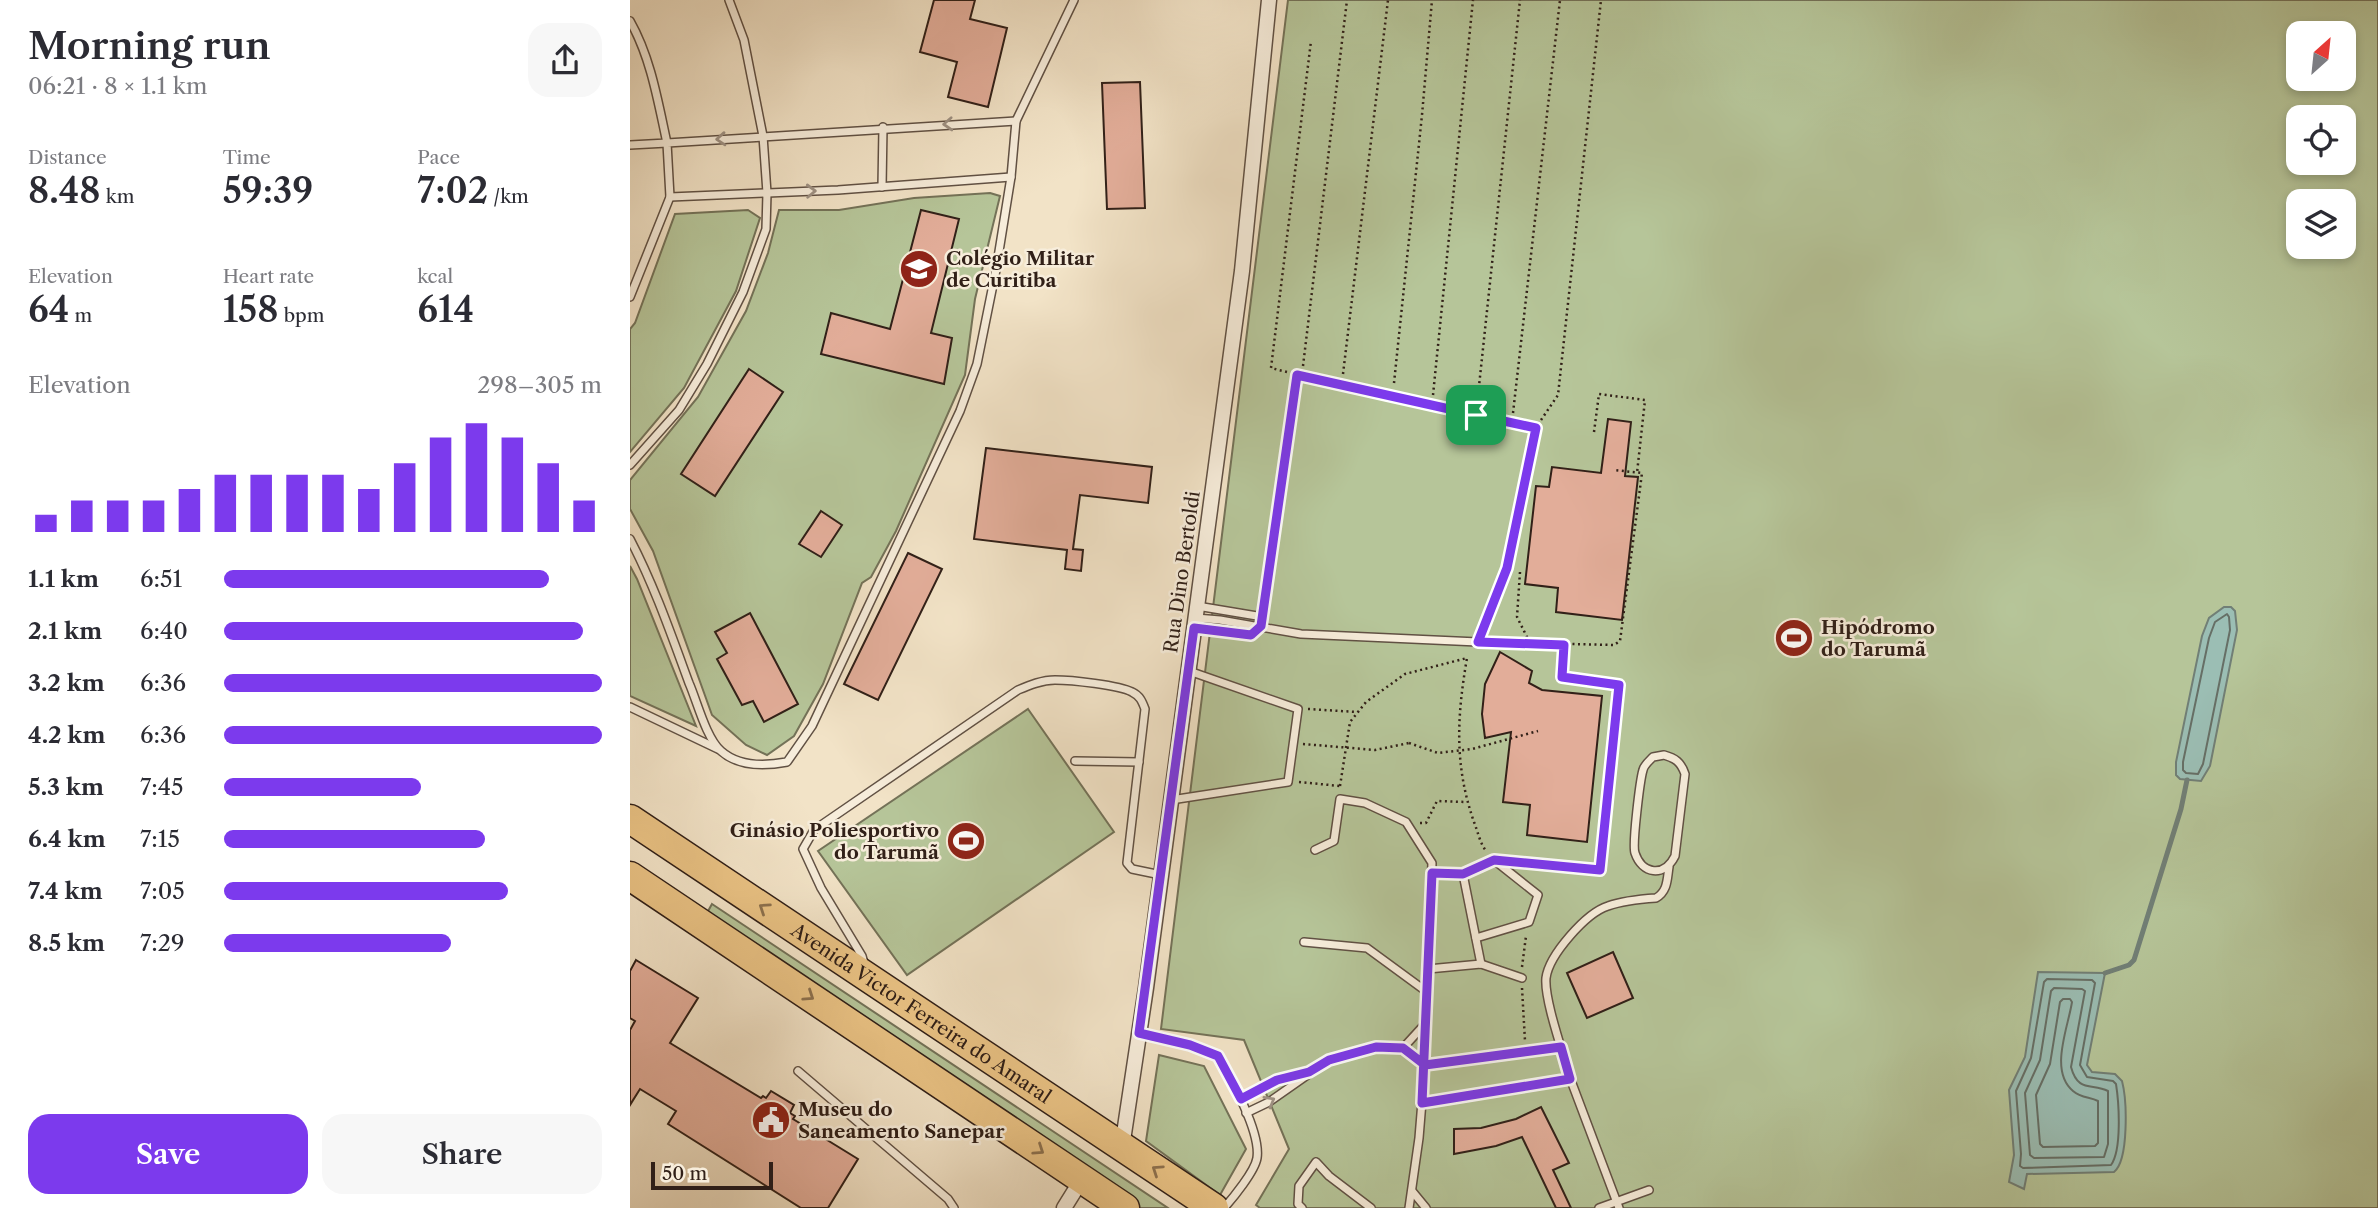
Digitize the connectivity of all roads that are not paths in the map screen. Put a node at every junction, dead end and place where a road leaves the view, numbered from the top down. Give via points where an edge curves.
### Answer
1 (729, 0) edge
2 (1074, 0) edge
3 (1269, 0) edge
4 (630, 22) edge
5 (1016, 121) junction
6 (883, 127) junction
7 (763, 136) junction
8 (667, 143) junction
9 (630, 145) edge
10 (1011, 177) junction
11 (882, 187) junction
12 (767, 193) junction
13 (670, 197) junction
14 (630, 297) edge
15 (630, 465) edge
16 (630, 539) edge
17 (1196, 617) junction
18 (1263, 617) junction
19 (1261, 626) junction
20 (1189, 671) junction
21 (630, 707) edge
22 (720, 750) junction
23 (1075, 761) dead end
24 (1139, 762) junction
25 (1170, 800) junction
26 (630, 819) edge
27 (1315, 850) dead end
28 (1669, 867) junction
29 (1432, 873) junction
30 (1463, 874) junction
31 (1161, 875) junction
32 (630, 876) edge
33 (1476, 938) junction
34 (1304, 942) dead end
35 (1481, 964) junction
36 (1428, 969) junction
37 (867, 977) junction
38 (1522, 978) dead end
39 (1427, 992) junction
40 (1426, 1023) junction
41 (1139, 1033) junction
42 (1561, 1047) junction
43 (1403, 1048) junction
44 (1425, 1065) junction
45 (798, 1070) dead end
46 (1309, 1072) junction
47 (1570, 1079) junction
48 (1241, 1099) junction
49 (1422, 1103) junction
50 (1246, 1113) junction
51 (1122, 1147) junction
52 (1082, 1180) junction
53 (1649, 1190) dead end
54 (1412, 1191) junction
55 (1617, 1205) edge
56 (954, 1208) edge
57 (1064, 1208) edge
58 (1125, 1208) edge
59 (1214, 1208) edge
60 (1224, 1208) edge
61 (1302, 1208) edge
62 (1371, 1208) edge
63 (1409, 1208) edge
64 (1426, 1208) edge
65 (1599, 1208) edge

1 - 7 lane via 744,40
2 - 5 lane
3 - 17 street, Rua Dino Bertoldi via 1242,271
4 - 8 lane via 653,80
5 -> 6 lane
5 - 10 lane
6 - 7 lane
6 - 11 lane
7 -> 8 lane
7 - 12 lane
8 - 9 lane
8 - 13 lane
10 - 11 lane
10 - 22 lane via 976,363 960,411 812,726 787,762 765,766 737,760
12 -> 11 lane
12 - 13 lane
12 - 15 lane via 766,229 743,292 707,364 679,410
13 - 14 lane
16 - 22 lane via 648,572 702,717
17 - 18 lane
17 - 19 lane via 1251,635
17 - 20 street, Rua Dino Bertoldi
18 - 19 lane
18 - 19 lane via 1299,375 1536,428 1507,568 1478,642 1301,634
20 - 25 street, Rua Dino Bertoldi
20 - 25 lane via 1298,709 1288,782
21 - 22 lane
23 - 24 lane
24 - 31 lane via 1127,863 1132,869
24 - 37 lane via 1142,699 1118,688 1039,682 1018,690 814,830 803,849 862,956
25 - 31 street, Rua Dino Bertoldi
37 -> 26 highway, Avenida Victor Ferreira do Amaral
27 - 29 lane via 1334,841 1340,799 1365,803 1406,822 1432,863
28 - 28 lane via 1675,856 1685,774 1674,758 1664,755 1653,757 1643,768 1633,848 1643,865 1652,870
28 - 42 lane via 1662,894 1607,906 1580,925 1556,954 1546,978
29 - 30 lane
29 - 36 lane
30 - 33 lane
30 - 33 lane via 1494,860 1538,895 1529,922
31 - 41 street, Rua Dino Bertoldi
32 -> 52 highway
33 - 35 lane
34 - 39 lane via 1367,948
35 - 36 lane
35 - 38 lane
36 - 39 lane
37 - 51 highway, Avenida Victor Ferreira do Amaral
39 - 40 lane
40 - 43 lane
40 - 44 lane
41 - 48 lane via 1218,1056
41 - 51 street, Rua Dino Bertoldi
42 - 44 lane
42 - 47 lane
43 - 44 lane
43 - 46 lane via 1358,1051
44 - 49 lane
45 - 56 lane
46 - 48 lane via 1277,1080
50 -> 46 lane via 1293,1087
47 - 49 lane
47 - 55 lane
48 - 50 lane
49 - 54 lane
50 - 60 lane via 1257,1141 1257,1160
59 -> 51 highway, Avenida Victor Ferreira do Amaral
52 - 57 street
52 - 58 highway
53 - 55 lane
54 - 63 lane
54 - 64 lane
55 - 65 lane
61 - 62 lane via 1298,1205 1300,1185 1316,1162

